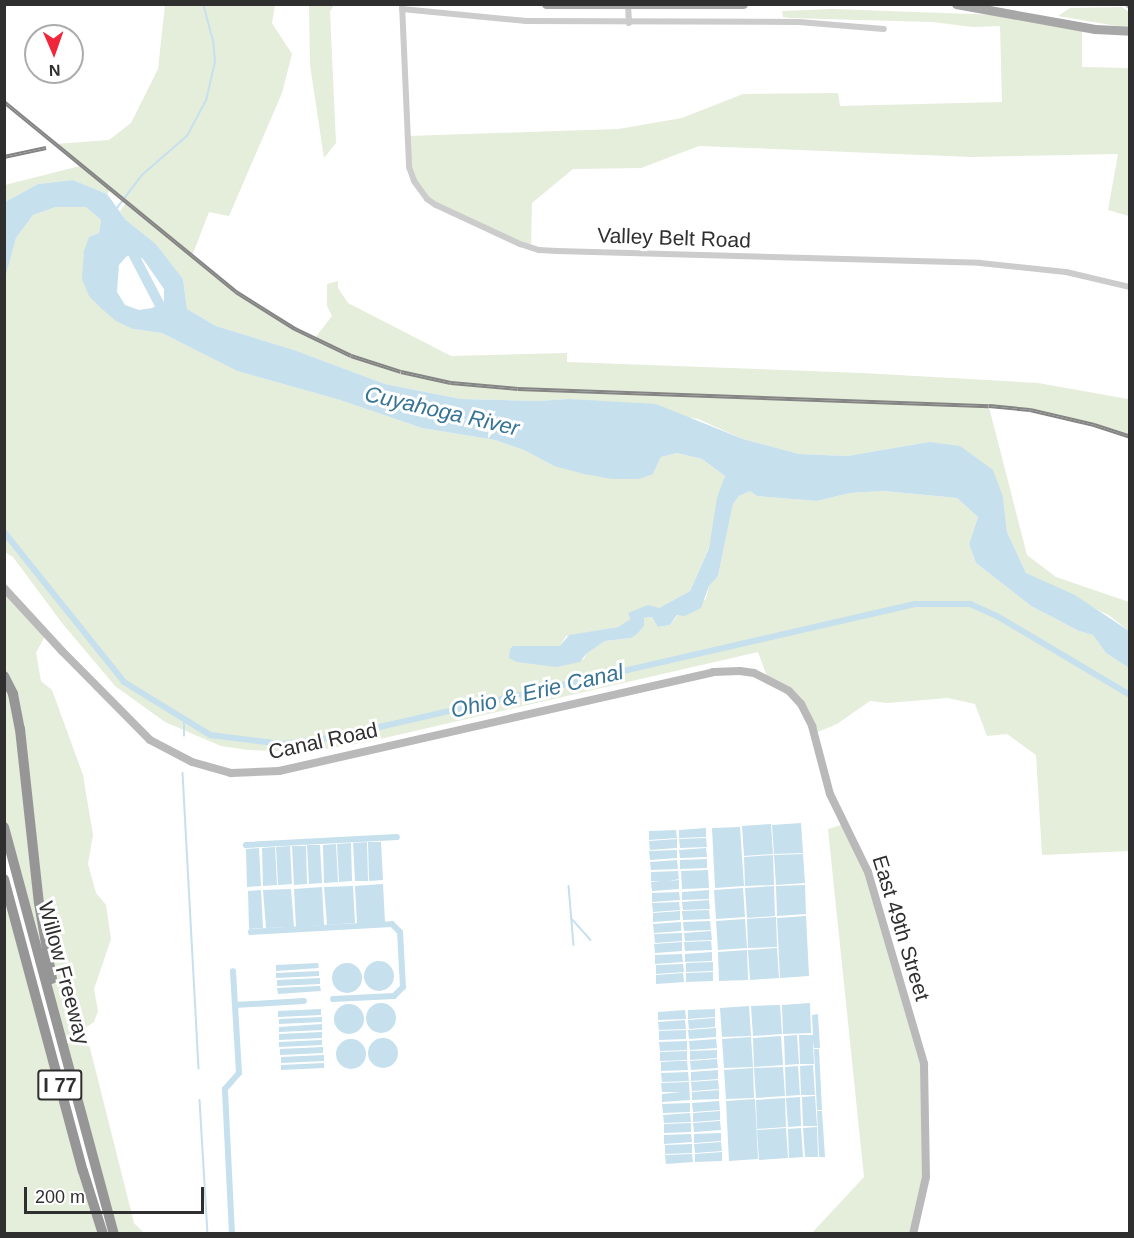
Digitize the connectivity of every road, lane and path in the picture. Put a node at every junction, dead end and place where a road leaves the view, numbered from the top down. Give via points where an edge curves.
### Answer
1 (546, 4) edge
2 (743, 4) edge
3 (956, 4) edge
4 (628, 5) edge
5 (402, 7) edge
6 (629, 23) junction
7 (884, 29) dead end
8 (1130, 31) edge
9 (1130, 287) edge
10 (4, 588) edge
11 (713, 672) joint
12 (4, 676) edge
13 (4, 826) edge
14 (4, 879) edge
15 (4, 892) edge
16 (19, 937) junction
17 (63, 1042) junction
18 (103, 1233) edge
19 (114, 1233) edge
20 (913, 1233) edge

1 - 4 main road
2 - 4 main road
3 - 8 main road via 1082,27
4 - 6 street
5 - 6 street via 526,21
5 - 9 street, Valley Belt Road via 409,167 414,182 436,205 520,244 557,251 980,263 1066,272
6 - 7 street via 799,22
10 - 11 street, Canal Road via 150,740 192,762 231,773 279,771
11 - 20 street, East 49th Street via 754,673 789,691 801,704 812,726 830,794 868,872 924,1064 926,1177
12 - 17 highway via 18,719 39,903
13 - 17 highway, Willow Freeway / I 77
14 - 16 highway, Willow Freeway / I 77
15 - 16 highway
16 - 18 highway, Willow Freeway / I 77
17 - 19 highway, Willow Freeway / I 77

